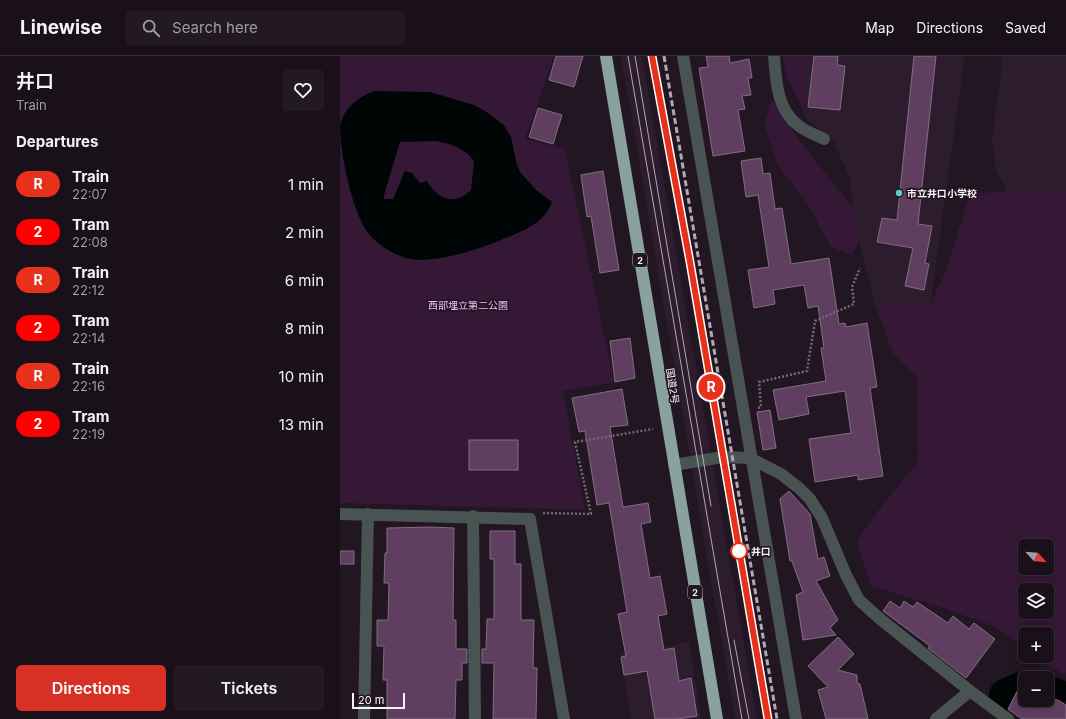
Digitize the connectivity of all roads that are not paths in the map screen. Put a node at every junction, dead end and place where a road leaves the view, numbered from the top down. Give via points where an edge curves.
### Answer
1 (606, 56) edge
2 (683, 56) edge
3 (774, 56) edge
4 (824, 139) dead end
5 (750, 458) junction
6 (674, 465) junction
7 (340, 514) edge
8 (368, 514) junction
9 (473, 516) junction
10 (970, 691) junction
11 (364, 719) edge
12 (474, 719) edge
13 (564, 719) edge
14 (717, 719) edge
15 (796, 719) edge
16 (936, 719) edge
17 (1008, 719) edge

1 - 6 highway, 国道2号 / 2
2 - 5 street
3 - 4 street via 775,76 784,108 800,127
5 - 6 street via 723,457
5 - 10 street via 781,474 810,499 822,518 859,600
5 - 15 street
6 - 14 highway, 国道2号 / 2
7 - 8 street
8 - 9 street
8 - 11 street
9 - 12 street
9 - 13 street via 530,519
10 - 16 street
10 - 17 street

